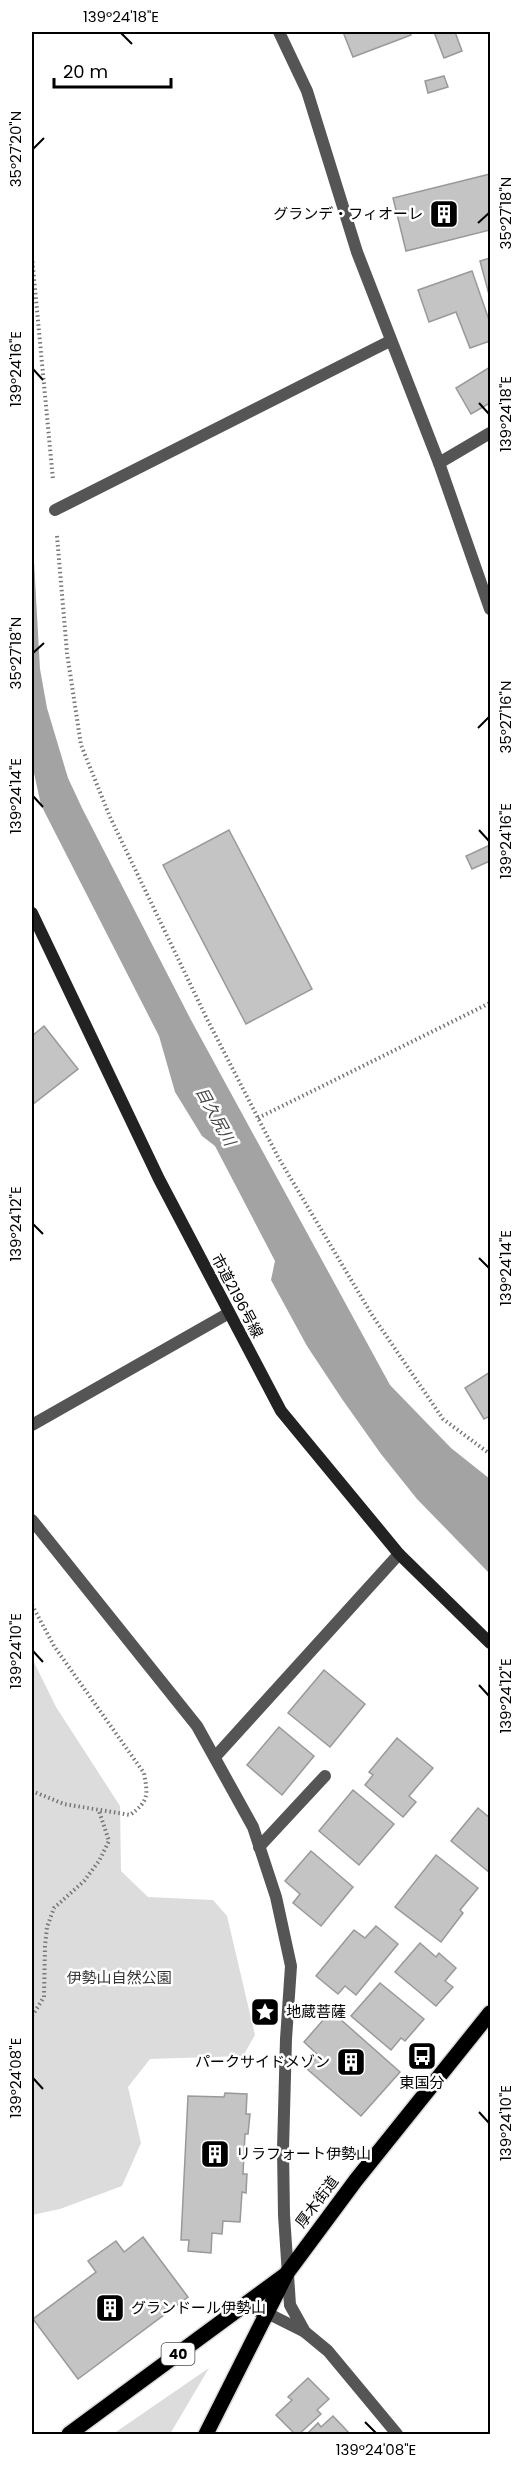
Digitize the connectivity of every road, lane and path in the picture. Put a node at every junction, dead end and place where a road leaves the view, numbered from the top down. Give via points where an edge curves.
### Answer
1 (279, 32) edge
2 (32, 257) edge
3 (390, 341) junction
4 (490, 434) edge
5 (439, 463) junction
6 (55, 510) junction
7 (490, 609) edge
8 (32, 913) edge
9 (490, 1003) edge
10 (258, 1118) junction
11 (229, 1313) junction
12 (32, 1425) edge
13 (490, 1454) edge
14 (32, 1520) edge
15 (399, 1554) junction
16 (32, 1605) edge
17 (490, 1643) edge
18 (214, 1757) junction
19 (325, 1776) dead end
20 (32, 1791) edge
21 (99, 1811) junction
22 (259, 1847) junction
23 (490, 2013) edge
24 (32, 2016) edge
25 (287, 2273) junction
26 (241, 2307) junction
27 (267, 2313) junction
28 (305, 2332) junction
29 (69, 2434) edge
30 (206, 2434) edge
31 (397, 2434) edge

1 - 3 street via 307,91 357,252
2 - 6 path
3 - 5 street
3 - 6 street
4 - 5 street
5 - 7 street
6 - 10 path via 67,653 81,745 135,870
8 - 11 street, 市道2196号線 via 159,1179
9 - 10 path
10 - 13 path via 372,1315 443,1419
11 - 12 street
11 - 15 street, 市道2196号線 via 281,1411
14 - 18 street via 197,1726
15 - 17 street, 市道2196号線
15 - 18 street
16 - 21 path via 54,1646 144,1773 148,1794 141,1807 130,1815
18 - 22 street via 253,1827
19 - 22 street
20 - 21 path via 64,1804
21 - 24 path via 109,1841 84,1881 54,1908 46,1936 44,1997
22 - 25 street via 276,1897 291,1966 283,2149
23 - 25 main road, 厚木街道 / 40 via 330,2213
25 - 26 main road, 40
25 - 27 main road, 厚木街道 / 40
25 - 28 street via 290,2305
26 - 27 street
26 - 29 main road, 40
27 - 28 street
27 - 30 main road, 厚木街道 / 40
28 - 31 street via 328,2351

